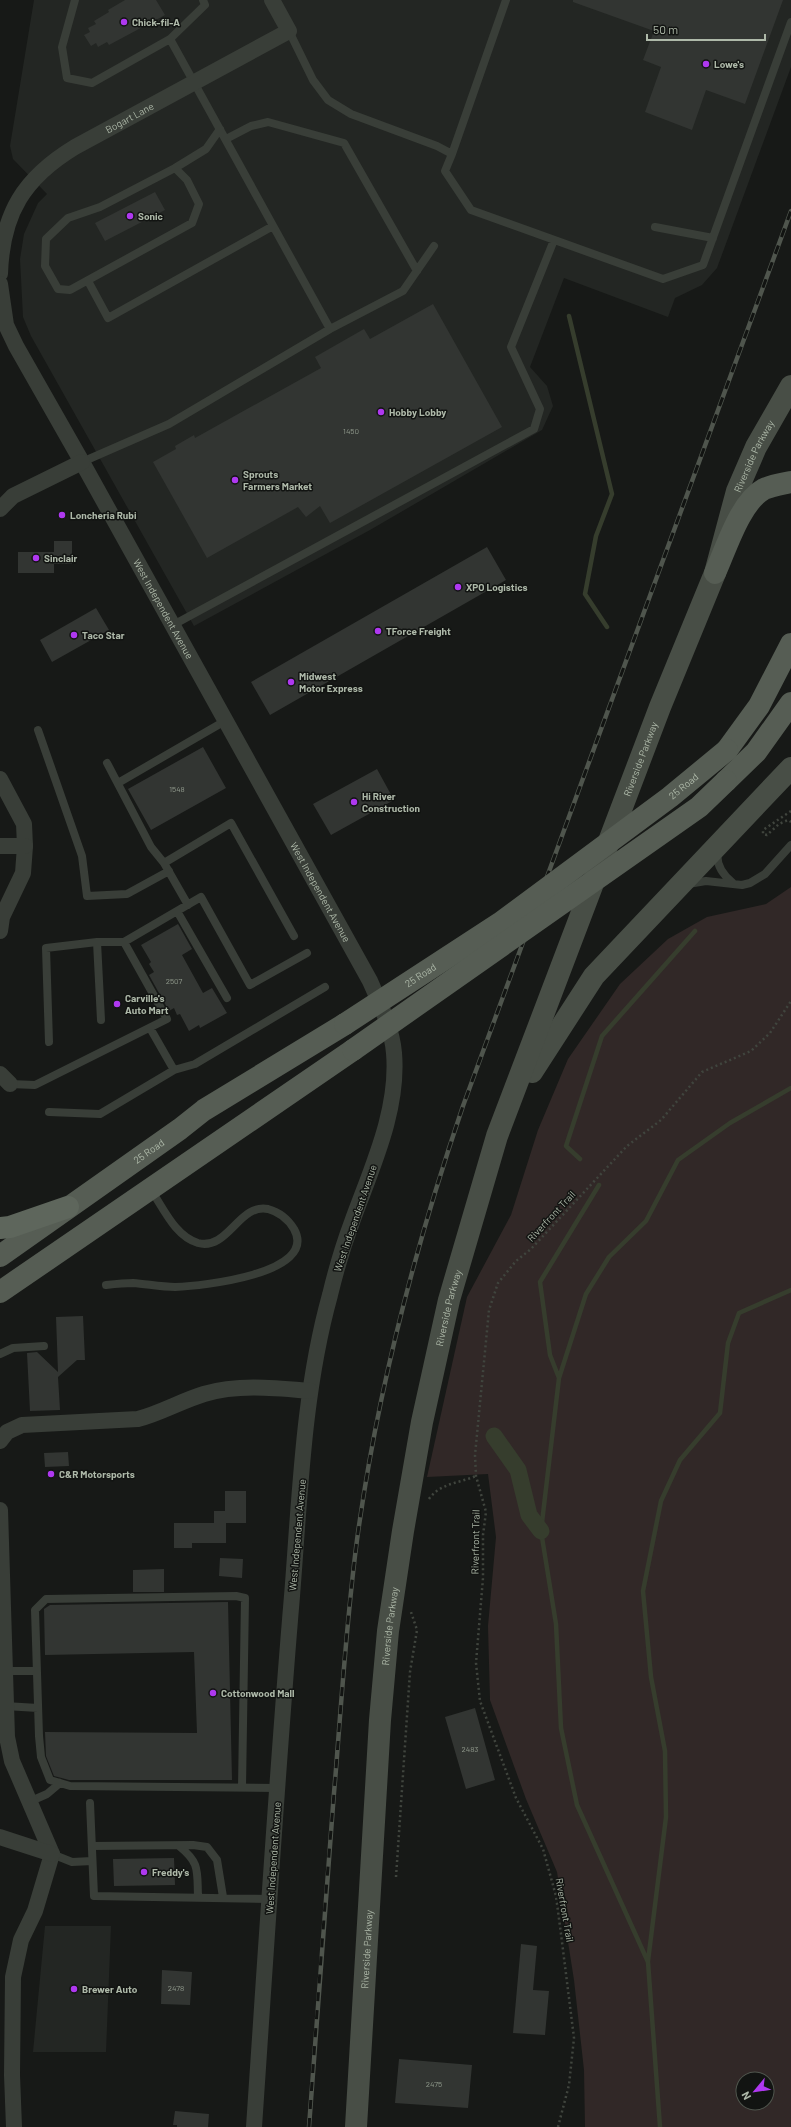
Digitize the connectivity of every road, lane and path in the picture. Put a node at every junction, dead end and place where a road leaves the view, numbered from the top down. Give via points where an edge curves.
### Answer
1 (74, 0) edge
2 (203, 0) edge
3 (272, 0) edge
4 (506, 0) edge
5 (791, 22) edge
6 (289, 31) junction
7 (170, 39) junction
8 (194, 83) junction
9 (220, 129) junction
10 (226, 140) junction
11 (452, 154) junction
12 (175, 168) junction
13 (274, 226) junction
14 (656, 227) dead end
15 (713, 238) junction
16 (554, 240) junction
17 (434, 246) dead end
18 (416, 271) junction
19 (0, 274) edge
20 (88, 281) junction
21 (0, 284) edge
22 (330, 329) junction
23 (791, 386) edge
24 (82, 462) junction
25 (789, 484) edge
26 (0, 509) edge
27 (715, 573) junction
28 (173, 626) junction
29 (791, 644) edge
30 (791, 703) edge
31 (225, 721) junction
32 (38, 730) dead end
33 (107, 763) dead end
34 (791, 768) edge
35 (0, 779) edge
36 (118, 783) junction
37 (791, 811) edge
38 (791, 822) edge
39 (720, 842) junction
40 (791, 845) edge
41 (0, 846) edge
42 (25, 846) junction
43 (164, 863) junction
44 (169, 872) junction
45 (733, 884) junction
46 (676, 889) junction
47 (188, 905) junction
48 (177, 911) junction
49 (0, 931) edge
50 (294, 936) dead end
51 (97, 942) junction
52 (124, 942) junction
53 (307, 953) dead end
54 (325, 987) dead end
55 (227, 998) dead end
56 (791, 1001) edge
57 (101, 1020) dead end
58 (150, 1028) junction
59 (49, 1042) dead end
60 (174, 1070) junction
61 (5, 1079) edge
62 (48, 1112) dead end
63 (497, 1136) junction
64 (151, 1189) junction
65 (68, 1207) junction
66 (0, 1228) edge
67 (0, 1256) edge
68 (106, 1285) dead end
69 (0, 1292) edge
70 (44, 1346) dead end
71 (0, 1354) edge
72 (310, 1391) junction
73 (1, 1436) edge
74 (476, 1476) junction
75 (427, 1502) dead end
76 (0, 1510) edge
77 (412, 1606) dead end
78 (4, 1671) junction
79 (37, 1671) junction
80 (5, 1706) junction
81 (38, 1708) junction
82 (60, 1783) junction
83 (242, 1787) junction
84 (278, 1788) junction
85 (31, 1801) junction
86 (90, 1803) dead end
87 (0, 1837) edge
88 (92, 1846) junction
89 (179, 1846) junction
90 (52, 1854) junction
91 (92, 1861) junction
92 (396, 1877) dead end
93 (198, 1896) junction
94 (223, 1897) junction
95 (270, 1899) junction
96 (14, 2127) edge
97 (254, 2127) edge
98 (356, 2127) edge
99 (558, 2127) edge

1 - 7 lane via 62,46 67,78 92,83
2 - 7 lane via 205,5
3 - 6 street
4 - 11 lane
5 - 15 lane
6 - 8 street, Bogart Lane
6 - 11 lane via 313,80 328,100 351,114
7 - 8 lane
8 - 9 lane
8 - 19 street, Bogart Lane via 75,147 42,169 26,186 16,204 4,243
9 - 10 lane
9 - 12 lane via 206,149
10 - 13 lane
10 - 18 lane via 251,126 268,122 344,143
11 - 16 lane via 445,171 471,210
12 - 20 lane via 187,180 200,204 192,223
12 - 20 lane via 100,207 68,218 46,238 45,266 58,289 70,290
13 - 20 lane via 108,318
13 - 22 lane
14 - 15 lane
15 - 16 lane via 703,265 663,279
16 - 28 lane via 511,346 540,410 534,429
17 - 18 lane
18 - 22 lane via 403,291
21 - 24 street via 6,325
22 - 24 lane via 169,424
23 - 27 main road, Riverside Parkway via 756,448 738,491
24 - 26 street via 13,496
24 - 28 street, West Independent Avenue
25 - 27 main road via 776,484 753,498 745,509
27 - 63 main road, Riverside Parkway via 660,707
28 - 31 street, West Independent Avenue
29 - 65 main road, 25 Road, bridge via 758,706 728,750 670,797 500,923 345,1024 204,1110
30 - 64 main road, bridge via 756,752 699,807
31 - 36 lane
31 - 72 street, West Independent Avenue via 370,981 384,1014 394,1052 388,1117 350,1226 329,1298
32 - 44 lane via 82,856 88,896 127,894
33 - 36 lane
34 - 39 main road, Riverside Parkway
35 - 42 street via 24,824
36 - 43 lane via 151,847
37 - 38 path via 763,830 763,834 767,835 788,820
39 - 45 lane via 718,864 724,876
39 - 46 main road, Riverside Parkway
40 - 45 lane via 758,880 742,885
41 - 42 street
42 - 49 street via 23,873 2,917
43 - 44 lane
43 - 50 lane via 231,823
44 - 47 lane
45 - 46 lane via 706,881
46 - 63 main road, Riverside Parkway via 594,976 538,1060
47 - 48 lane
47 - 53 lane via 201,897 250,985
48 - 52 lane
48 - 55 lane
51 - 52 lane
51 - 57 lane
51 - 59 lane via 46,948
52 - 58 lane via 167,1019
54 - 60 lane via 195,1064
56 - 74 path, Riverfront Trail via 770,1033 751,1051 702,1072 661,1120 626,1146 498,1283 489,1310 478,1416
58 - 60 lane
58 - 61 lane via 35,1086
60 - 62 lane via 100,1114
63 - 98 main road, Riverside Parkway via 449,1300 403,1531 388,1631 380,1720
64 - 68 lane via 174,1225 189,1239 206,1244 214,1242 248,1214 257,1209 267,1209 276,1212 290,1223 296,1232 296,1250 275,1268 247,1276 176,1287 132,1283
64 - 69 main road
65 - 66 highway
65 - 67 main road, 25 Road
70 - 71 lane via 13,1348
72 - 73 street via 274,1388 218,1390 138,1419 22,1425
72 - 84 street, West Independent Avenue via 286,1660
74 - 75 path via 446,1485
74 - 99 path, Riverfront Trail via 486,1512 476,1663 480,1701 516,1798 542,1849 556,1896 562,1934 574,2038 569,2085
76 - 78 street
77 - 92 path via 411,1613 417,1630 410,1672
78 - 79 lane
78 - 80 street
79 - 81 lane
79 - 83 lane via 36,1610 46,1599 236,1596 245,1598
80 - 81 lane
80 - 85 street via 12,1761
81 - 82 lane via 41,1757 45,1771 50,1780
82 - 83 lane via 70,1786
82 - 85 lane via 47,1794
83 - 84 lane
84 - 95 street, West Independent Avenue
85 - 90 street
86 - 88 lane
87 - 90 street
88 - 89 lane
88 - 91 lane
89 - 93 lane via 192,1856 196,1865
89 - 94 lane via 207,1847 212,1851 217,1860
90 - 91 lane via 72,1862
90 - 96 street via 35,1911 21,1940 13,1977
91 - 93 lane via 94,1896
93 - 94 lane
94 - 95 lane
95 - 97 street, West Independent Avenue

